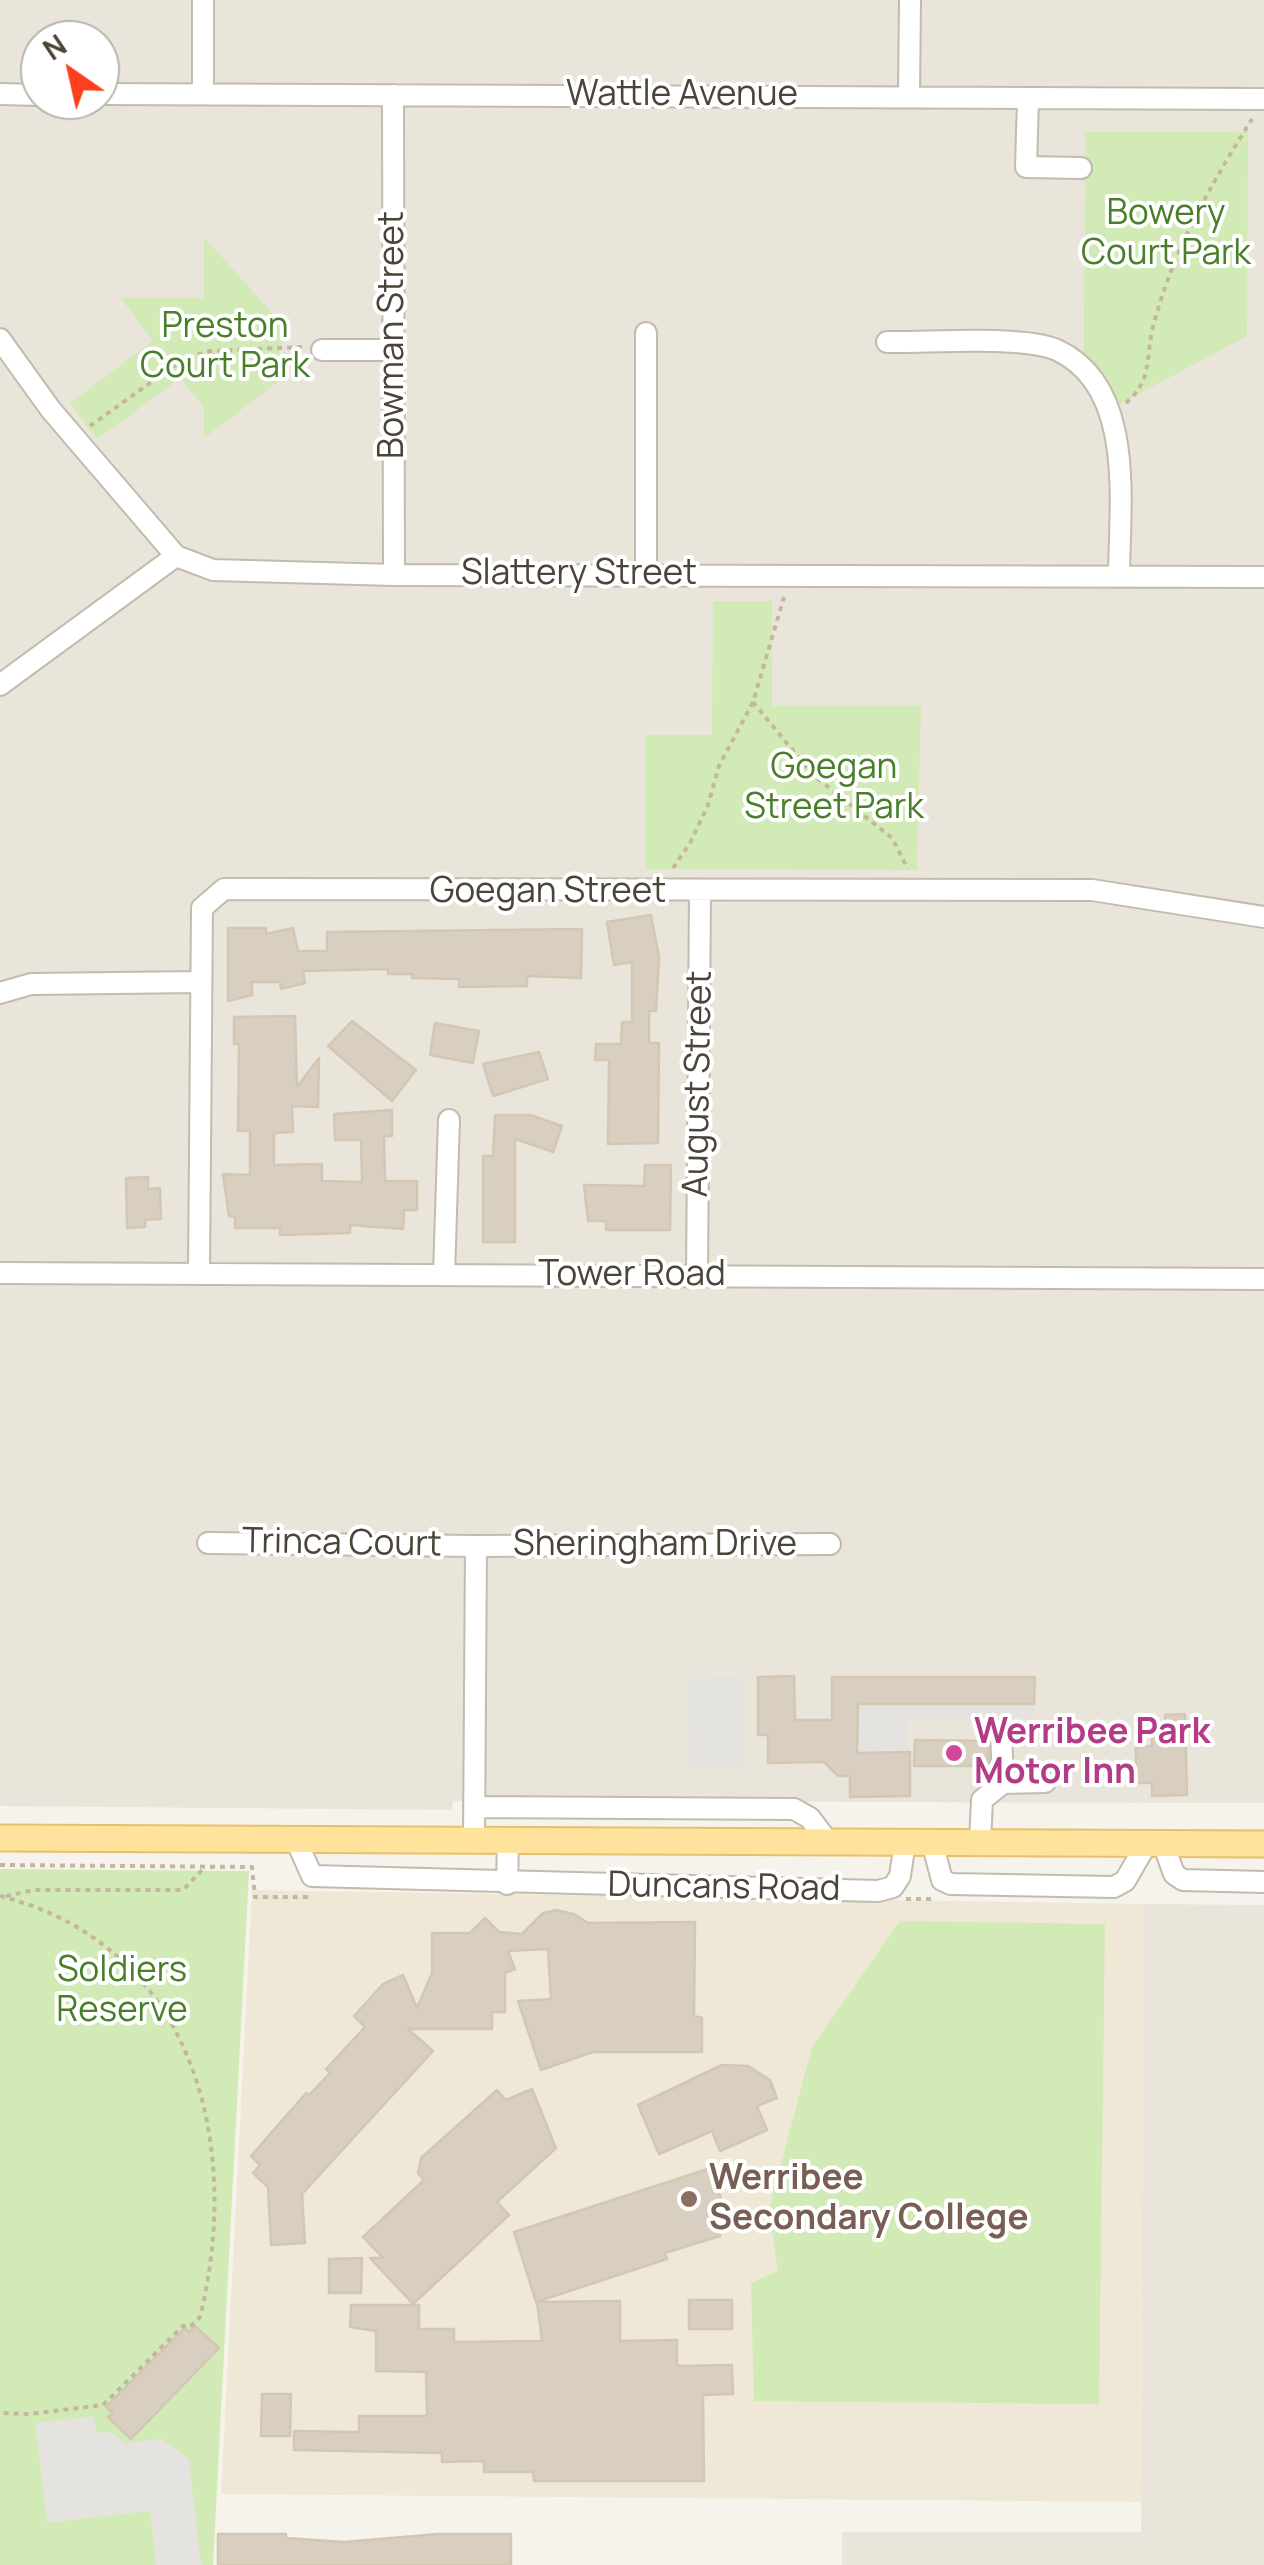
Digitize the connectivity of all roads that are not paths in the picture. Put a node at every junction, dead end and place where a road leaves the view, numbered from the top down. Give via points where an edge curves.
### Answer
1 (203, 0) edge
2 (910, 0) edge
3 (120, 94) edge
4 (203, 94) junction
5 (393, 95) junction
6 (909, 95) junction
7 (1028, 99) junction
8 (1259, 107) edge
9 (1081, 168) dead end
10 (646, 333) dead end
11 (0, 339) edge
12 (887, 342) dead end
13 (322, 350) road end
14 (392, 350) junction
15 (176, 556) junction
16 (646, 573) junction
17 (394, 575) junction
18 (1119, 577) junction
19 (1264, 577) edge
20 (0, 685) edge
21 (700, 892) junction
22 (1264, 917) edge
23 (199, 982) junction
24 (0, 993) edge
25 (448, 1120) dead end
26 (199, 1272) junction
27 (0, 1273) edge
28 (444, 1274) junction
29 (697, 1276) junction
30 (1264, 1279) edge
31 (208, 1543) dead end
32 (830, 1544) dead end
33 (476, 1546) junction
34 (1001, 1730) dead end
35 (1045, 1782) dead end
36 (1003, 1783) junction
37 (474, 1807) junction
38 (604, 1807) junction
39 (0, 1838) edge
40 (296, 1840) junction
41 (474, 1840) junction
42 (508, 1840) junction
43 (547, 1841) junction
44 (828, 1842) junction
45 (904, 1842) junction
46 (932, 1842) junction
47 (980, 1842) junction
48 (1155, 1843) junction
49 (1264, 1844) edge
50 (1264, 1882) edge
51 (507, 1884) junction

1 - 4 street
2 - 6 street
3 - 4 street, Wattle Avenue
4 - 5 street, Wattle Avenue
5 - 6 street, Wattle Avenue
5 - 14 street, Bowman Street
6 - 7 street, Wattle Avenue
7 - 8 street, Wattle Avenue
7 - 9 street via 1026,167
10 - 16 street
11 - 15 street
12 - 18 street via 1057,350 1089,377 1111,416 1118,460
13 - 14 street
14 - 17 street, Bowman Street
15 - 17 street, Slattery Street via 213,570
15 - 20 street
16 - 17 street, Slattery Street
16 - 18 street, Slattery Street
18 - 19 street, Slattery Street
21 - 22 street, Goegan Street via 1092,890
21 - 23 street, Goegan Street via 224,889 202,908
21 - 29 street, August Street
23 - 24 street via 31,984
23 - 26 street, Goegan Street
25 - 28 street
26 - 27 street, Tower Road
26 - 28 street, Tower Road
28 - 29 street, Tower Road
29 - 30 street, Tower Road
31 - 33 street, Trinca Court
32 - 33 street, Sheringham Drive
33 - 37 street, Sheringham Drive
34 - 36 street
35 - 36 street
36 - 47 street via 982,1800
37 - 38 street, Duncans Road
37 - 41 street, Sheringham Drive
38 - 43 street, Duncans Road
38 - 44 street, Duncans Road via 794,1809
39 - 40 main road, Duncans Road
40 - 41 main road, Duncans Road
40 - 51 street, Duncans Road via 312,1876
41 - 42 main road, Duncans Road
42 - 43 main road, Duncans Road
42 - 51 street
43 - 44 main road, Duncans Road
44 - 45 main road, Duncans Road
45 - 46 main road, Duncans Road
45 - 51 street, Duncans Road via 900,1876 893,1887 878,1891
46 - 47 main road, Duncans Road
46 - 48 street via 942,1880 951,1884 1114,1887
47 - 48 main road, Duncans Road
48 - 49 main road, Duncans Road
48 - 50 street via 1183,1880

